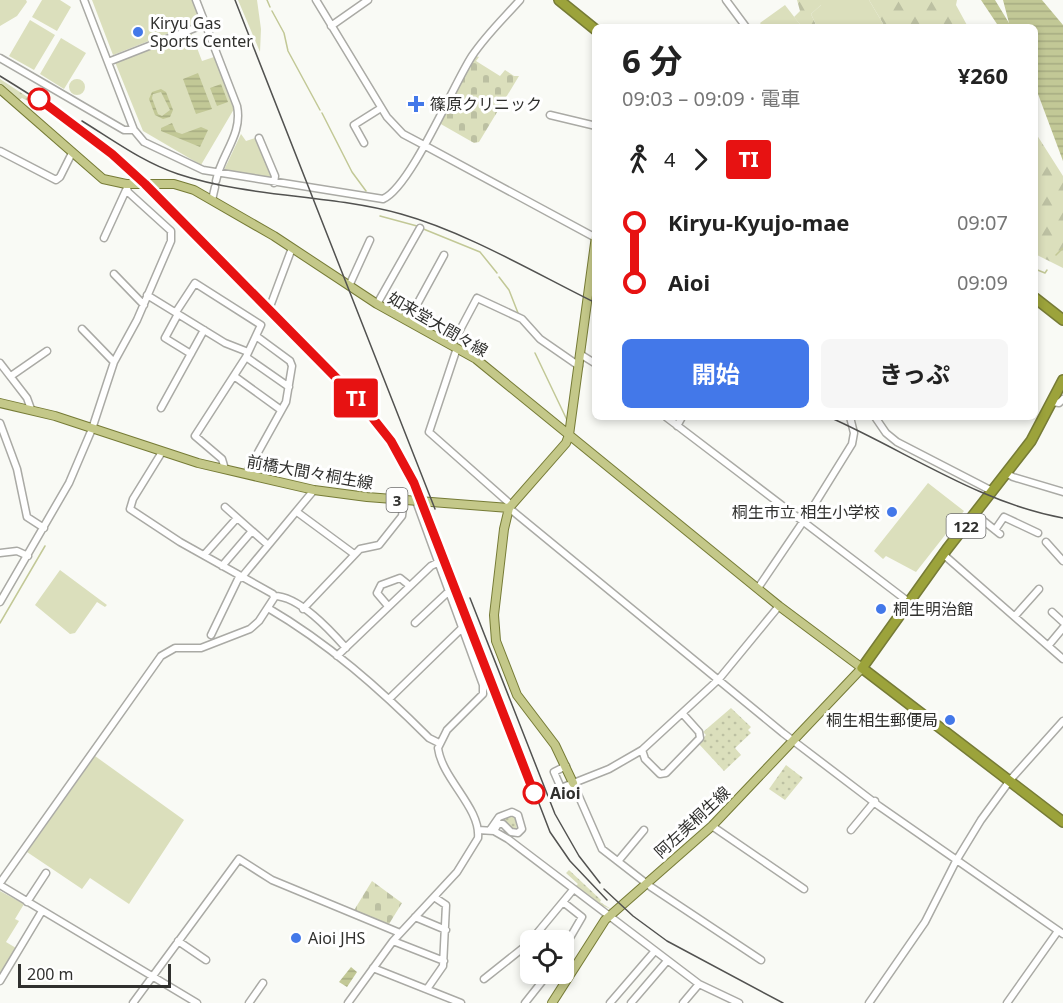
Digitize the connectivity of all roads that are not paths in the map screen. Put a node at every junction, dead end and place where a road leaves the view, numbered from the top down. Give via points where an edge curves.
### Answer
1 (84, 0) edge
2 (196, 0) edge
3 (316, 0) edge
4 (368, 0) edge
5 (520, 0) edge
6 (560, 0) edge
7 (726, 0) edge
8 (205, 24) junction
9 (744, 24) edge
10 (331, 26) junction
11 (592, 27) edge
12 (0, 58) edge
13 (108, 62) junction
14 (0, 89) edge
15 (381, 108) junction
16 (550, 115) dead end
17 (592, 125) edge
18 (134, 130) junction
19 (259, 138) dead end
20 (364, 143) dead end
21 (425, 146) junction
22 (0, 151) edge
23 (72, 153) junction
24 (218, 173) junction
25 (274, 183) junction
26 (126, 187) junction
27 (212, 200) junction
28 (420, 228) dead end
29 (592, 235) edge
30 (104, 238) dead end
31 (370, 240) dead end
32 (292, 248) junction
33 (444, 255) dead end
34 (592, 260) edge
35 (114, 274) dead end
36 (350, 286) junction
37 (147, 295) junction
38 (1038, 300) edge
39 (271, 304) dead end
40 (377, 304) junction
41 (144, 305) junction
42 (177, 313) junction
43 (1063, 320) edge
44 (408, 321) junction
45 (82, 329) dead end
46 (204, 330) junction
47 (256, 336) junction
48 (454, 346) junction
49 (47, 351) dead end
50 (191, 354) junction
51 (580, 354) junction
52 (247, 355) junction
53 (114, 362) junction
54 (592, 362) edge
55 (0, 363) edge
56 (579, 366) junction
57 (10, 376) junction
58 (234, 376) junction
59 (1063, 380) edge
60 (289, 387) junction
61 (1063, 399) edge
62 (1052, 402) junction
63 (0, 403) edge
64 (161, 408) dead end
65 (31, 409) junction
66 (281, 410) junction
67 (669, 420) edge
68 (680, 420) edge
69 (851, 420) edge
70 (877, 420) edge
71 (0, 423) edge
72 (676, 426) junction
73 (92, 429) junction
74 (569, 435) junction
75 (162, 452) junction
76 (225, 469) junction
77 (1006, 473) junction
78 (246, 474) junction
79 (314, 490) junction
80 (992, 491) junction
81 (1063, 492) edge
82 (404, 500) junction
83 (416, 501) junction
84 (225, 507) dead end
85 (509, 508) junction
86 (297, 512) junction
87 (975, 514) junction
88 (237, 518) junction
89 (804, 522) junction
90 (44, 528) junction
91 (252, 531) junction
92 (1038, 533) dead end
93 (1046, 542) dead end
94 (268, 545) junction
95 (0, 553) edge
96 (204, 555) junction
97 (354, 555) junction
98 (944, 555) junction
99 (28, 556) junction
100 (1063, 561) edge
101 (438, 563) junction
102 (222, 566) junction
103 (238, 576) junction
104 (410, 586) junction
105 (758, 588) junction
106 (1039, 589) dead end
107 (448, 592) junction
108 (274, 596) junction
109 (0, 602) edge
110 (910, 603) junction
111 (388, 606) junction
112 (779, 606) junction
113 (268, 608) junction
114 (303, 609) junction
115 (1052, 612) dead end
116 (1015, 616) junction
117 (1063, 622) edge
118 (415, 623) dead end
119 (462, 628) junction
120 (1063, 628) edge
121 (211, 635) dead end
122 (1048, 645) junction
123 (346, 648) junction
124 (337, 656) junction
125 (1063, 659) edge
126 (862, 668) junction
127 (719, 679) junction
128 (390, 698) junction
129 (682, 713) junction
130 (1063, 721) edge
131 (793, 740) junction
132 (439, 743) junction
133 (642, 750) junction
134 (566, 766) junction
135 (1009, 782) junction
136 (573, 783) junction
137 (874, 801) junction
138 (1063, 822) edge
139 (712, 826) junction
140 (478, 830) junction
141 (492, 830) junction
142 (644, 830) dead end
143 (851, 830) dead end
144 (619, 860) junction
145 (956, 861) junction
146 (46, 873) dead end
147 (646, 883) junction
148 (0, 884) edge
149 (804, 889) dead end
150 (572, 891) junction
151 (434, 897) junction
152 (27, 902) junction
153 (563, 902) junction
154 (42, 911) junction
155 (610, 915) junction
156 (415, 918) junction
157 (446, 930) junction
158 (574, 931) edge
159 (1061, 932) edge
160 (400, 933) junction
161 (178, 941) junction
162 (393, 941) junction
163 (654, 952) junction
164 (206, 960) dead end
165 (761, 960) dead end
166 (444, 961) junction
167 (668, 961) junction
168 (373, 968) junction
169 (152, 976) junction
170 (484, 979) dead end
171 (0, 981) edge
172 (263, 983) dead end
173 (540, 984) edge
174 (699, 984) junction
175 (427, 989) junction
176 (458, 1001) edge
177 (687, 1002) edge
178 (133, 1003) edge
179 (197, 1003) edge
180 (249, 1003) edge
181 (348, 1003) edge
182 (525, 1003) edge
183 (552, 1003) edge
184 (610, 1003) edge
185 (631, 1003) edge
186 (739, 1003) edge
187 (869, 1003) edge
188 (1007, 1003) edge

1 - 13 street
2 - 8 street
3 - 10 street
4 - 10 street
5 - 21 street via 472,56
6 - 11 highway
7 - 9 street
8 - 13 street
8 - 24 street via 239,117 237,132
10 - 15 street
12 - 18 street via 124,130
13 - 18 street
14 - 23 main road, 如来堂大間々線
15 - 20 street via 354,125
15 - 21 street via 396,128
16 - 17 street
18 - 24 street via 152,146 199,169
19 - 25 street
21 - 25 street via 391,195 383,199
21 - 29 street
22 - 23 street via 56,180
23 - 26 main road, 如来堂大間々線 via 103,179
24 - 25 street
24 - 27 street
26 - 27 main road, 如来堂大間々線 via 174,184
26 - 30 street
26 - 37 street via 172,233
27 - 32 main road, 如来堂大間々線
28 - 40 street
31 - 36 street
32 - 36 main road, 如来堂大間々線
32 - 39 street
33 - 44 street
34 - 51 main road
35 - 41 street
36 - 40 main road, 如来堂大間々線
37 - 41 street
37 - 42 street
38 - 43 highway
40 - 44 main road, 如来堂大間々線
41 - 53 street
42 - 46 street
42 - 47 street via 195,283 261,325
42 - 50 street via 165,338
44 - 48 main road, 如来堂大間々線
45 - 53 street
46 - 50 street
46 - 52 street
47 - 52 street
47 - 60 street via 292,363
48 - 56 street via 477,298 523,320 540,339
48 - 74 main road, 如来堂大間々線 via 476,359
48 - 85 street via 428,430
49 - 57 street
50 - 64 street
51 - 54 street
51 - 56 main road
52 - 58 street
52 - 60 street
53 - 73 street
55 - 57 street
56 - 74 main road
57 - 65 street
58 - 66 street
58 - 76 street via 195,435 222,459
59 - 62 highway, 122
60 - 66 street
61 - 62 street via 1057,404
62 - 77 highway, 122 via 1037,432
63 - 65 main road, 前橋大間々桐生線 / 3
65 - 73 main road, 前橋大間々桐生線 / 3
66 - 78 street
67 - 72 street
68 - 72 street
69 - 89 street via 852,444
70 - 80 street via 886,433 915,452
71 - 90 street via 17,469 28,519
72 - 89 street
73 - 75 main road, 前橋大間々桐生線 / 3
73 - 90 street
74 - 85 main road
74 - 105 main road, 如来堂大間々線
75 - 76 main road, 前橋大間々桐生線 / 3
75 - 96 street via 130,510
76 - 78 main road, 前橋大間々桐生線 / 3
77 - 80 highway, 122
77 - 81 street
78 - 79 main road, 前橋大間々桐生線 / 3
79 - 82 main road, 前橋大間々桐生線 / 3
79 - 86 street
80 - 87 highway, 122
82 - 83 main road, 前橋大間々桐生線 / 3
82 - 97 street via 402,516 379,545 362,548
83 - 85 main road, 前橋大間々桐生線 / 3
83 - 101 street
84 - 88 street
85 - 127 street
85 - 134 main road via 495,607 496,641 517,695 552,740
86 - 94 street
86 - 97 street
87 - 92 street via 997,532 1004,517
87 - 98 highway, 122
88 - 91 street
88 - 96 street
89 - 105 street
89 - 110 street
90 - 99 street
91 - 94 street
91 - 102 street
93 - 100 street
94 - 103 street
95 - 99 street via 17,551
96 - 102 street
97 - 114 street
98 - 110 highway, 122
98 - 116 street
99 - 109 street
101 - 104 street
101 - 107 street
102 - 103 street
103 - 108 street
103 - 121 street
104 - 111 street
104 - 111 street via 400,578 381,585 376,593
105 - 112 main road, 如来堂大間々線
106 - 116 street
107 - 118 street
107 - 119 street
108 - 113 street
108 - 114 street
110 - 126 highway, 122
111 - 123 street
112 - 126 main road, 如来堂大間々線
112 - 127 street
113 - 124 street via 311,634
113 - 148 street via 246,631 201,648 175,648 161,656
114 - 123 street via 322,622
115 - 117 street
116 - 122 street
119 - 128 street
119 - 132 street via 483,694 451,725
120 - 122 street
122 - 125 street
123 - 124 street
124 - 128 street
126 - 131 main road, 阿左美桐生線
126 - 135 highway
127 - 129 street
127 - 131 street
128 - 132 street via 429,738
129 - 133 street
129 - 133 street via 700,738 666,773 660,774
130 - 135 street
131 - 137 street
131 - 139 main road, 阿左美桐生線
132 - 140 street via 442,764
133 - 136 street
134 - 136 main road
134 - 136 street via 554,772 559,787
135 - 138 highway
135 - 145 street
136 - 144 street via 602,849
137 - 143 street
137 - 145 street
139 - 147 main road, 阿左美桐生線
139 - 149 street
140 - 141 street
140 - 151 street via 471,852
141 - 141 street via 499,817 512,812 523,824 518,833 510,832 503,824
141 - 150 street
142 - 144 street
144 - 147 street
145 - 159 street
145 - 187 street via 925,922
146 - 152 street
147 - 155 main road, 阿左美桐生線
147 - 165 street
148 - 152 street
150 - 153 street
150 - 155 street
151 - 156 street
151 - 157 street via 446,905
152 - 154 street
153 - 158 street via 582,917
153 - 170 street via 528,944
154 - 169 street
154 - 171 street
155 - 163 street
155 - 183 main road, 阿左美桐生線
156 - 157 street
156 - 160 street
157 - 166 street
159 - 188 street
160 - 161 street via 272,880 239,859
160 - 162 street
161 - 164 street
161 - 169 street
162 - 166 street
162 - 168 street
163 - 167 street
163 - 184 street
166 - 175 street
167 - 174 street
167 - 185 street
168 - 175 street
168 - 181 street
169 - 178 street
169 - 179 street
172 - 180 street
173 - 182 street
174 - 177 street
174 - 186 street
175 - 176 street

